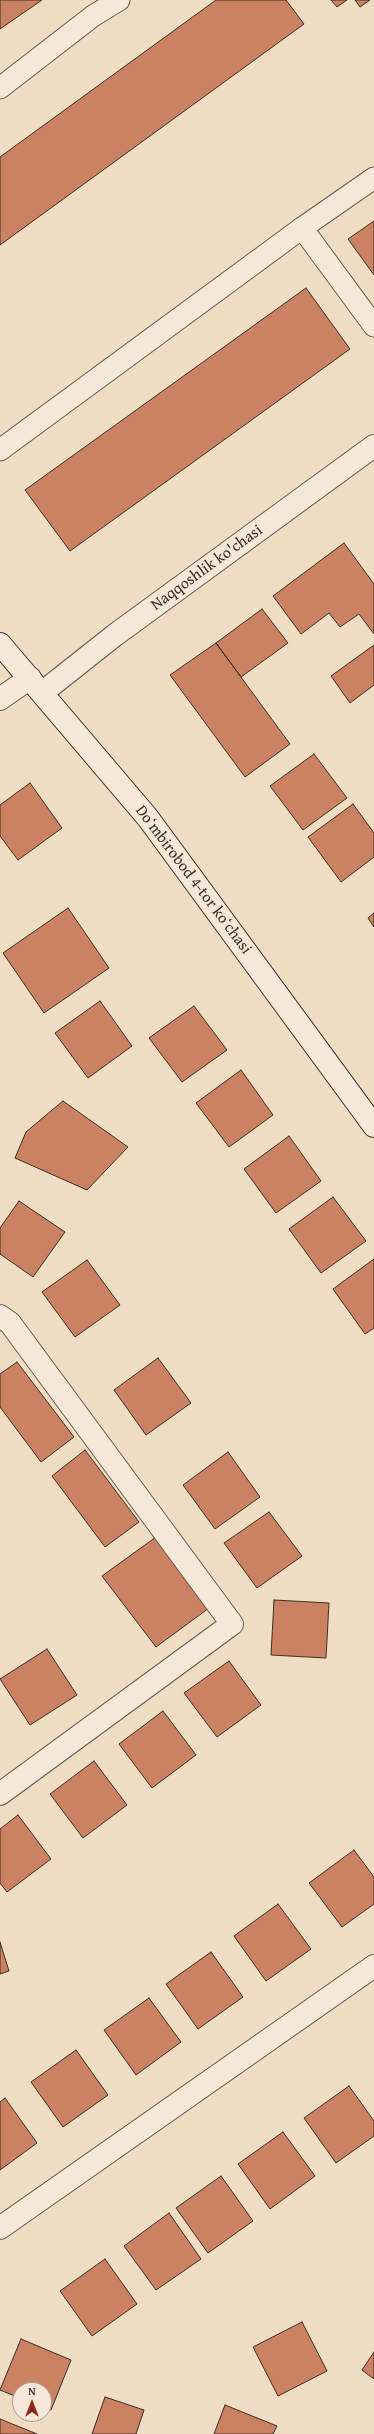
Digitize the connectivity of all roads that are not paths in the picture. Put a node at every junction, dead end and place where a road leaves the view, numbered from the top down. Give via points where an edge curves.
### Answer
1 (119, 0) edge
2 (0, 88) edge
3 (374, 178) edge
4 (302, 228) junction
5 (374, 326) edge
6 (374, 446) edge
7 (0, 450) edge
8 (0, 644) edge
9 (36, 685) junction
10 (0, 699) edge
11 (374, 1126) edge
12 (0, 1316) edge
13 (0, 1794) edge
14 (374, 1966) edge
15 (0, 2228) edge

1 - 2 lane via 93,16
3 - 4 lane
4 - 5 lane
4 - 7 lane
6 - 9 street, Naqqoshlik ko'chasi via 115,635
8 - 9 street, Doʻmbirobod 4-tor koʻchasi
9 - 10 street, Naqqoshlik ko'chasi
9 - 11 street, Doʻmbirobod 4-tor koʻchasi via 148,818
12 - 13 street via 10,1323 232,1624
14 - 15 street

